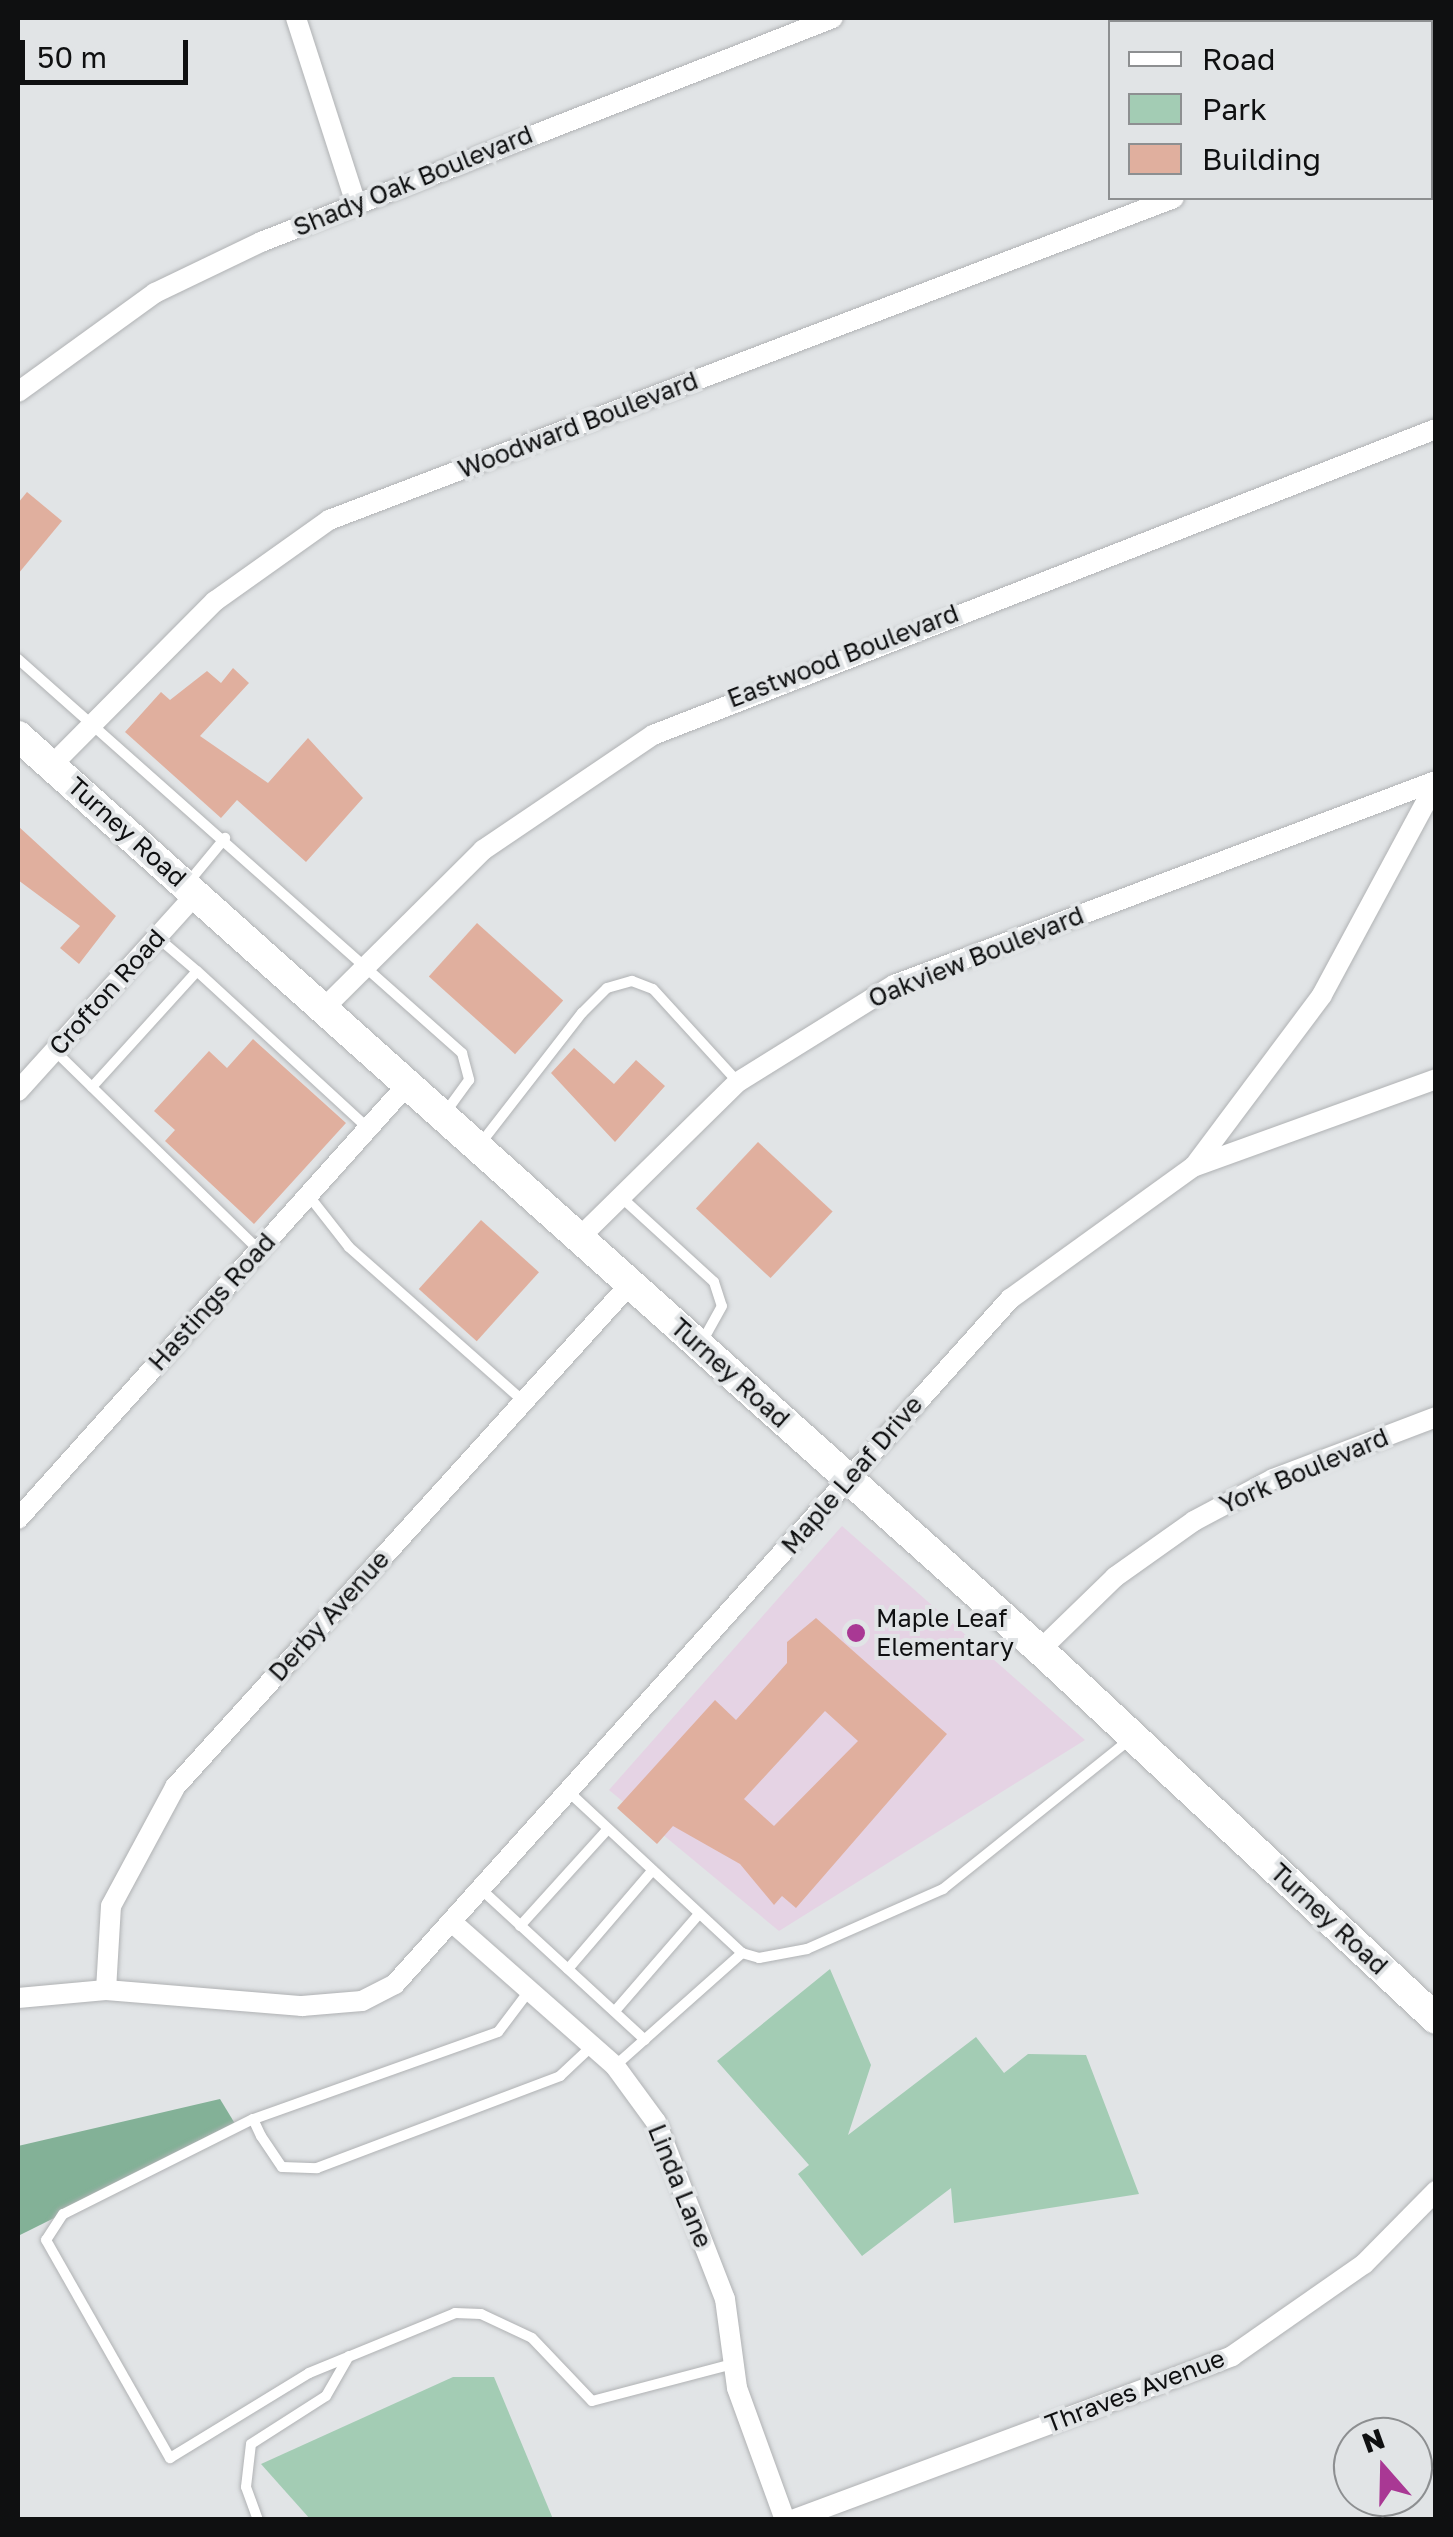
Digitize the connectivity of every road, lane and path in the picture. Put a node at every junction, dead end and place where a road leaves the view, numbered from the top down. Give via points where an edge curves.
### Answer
1 (296, 18) edge
2 (834, 18) edge
3 (1169, 200) edge
4 (355, 201) junction
5 (18, 392) edge
6 (1436, 429) edge
7 (18, 659) edge
8 (94, 723) junction
9 (18, 736) edge
10 (52, 765) junction
11 (1436, 782) edge
12 (225, 838) junction
13 (192, 889) junction
14 (157, 937) junction
15 (368, 962) junction
16 (197, 972) junction
17 (324, 1008) junction
18 (54, 1050) junction
19 (1436, 1079) edge
20 (738, 1082) junction
21 (407, 1085) junction
22 (92, 1088) junction
23 (18, 1091) edge
24 (442, 1116) junction
25 (368, 1128) junction
26 (477, 1147) junction
27 (1193, 1166) junction
28 (308, 1195) junction
29 (620, 1197) junction
30 (580, 1238) junction
31 (259, 1250) junction
32 (631, 1283) junction
33 (700, 1345) junction
34 (524, 1402) junction
35 (1436, 1417) edge
36 (848, 1479) junction
37 (18, 1519) edge
38 (1040, 1650) junction
39 (1134, 1736) junction
40 (571, 1794) junction
41 (608, 1829) junction
42 (653, 1870) junction
43 (482, 1891) junction
44 (699, 1914) junction
45 (454, 1923) junction
46 (520, 1926) junction
47 (742, 1954) junction
48 (568, 1969) junction
49 (106, 1990) junction
50 (529, 1990) junction
51 (18, 1998) edge
52 (615, 2011) junction
53 (1436, 2019) edge
54 (645, 2040) junction
55 (592, 2046) junction
56 (614, 2066) junction
57 (253, 2119) junction
58 (1436, 2191) edge
59 (349, 2356) junction
60 (732, 2364) junction
61 (258, 2520) edge
62 (788, 2520) edge

1 - 4 street
2 - 4 street, Shady Oak Boulevard
3 - 8 street, Woodward Boulevard via 329,520 215,601
4 - 5 street, Shady Oak Boulevard via 155,293
6 - 15 street, Eastwood Boulevard via 653,735 483,850
7 - 8 lane
8 - 10 street, Woodward Boulevard
8 - 12 lane
9 - 10 main road, Turney Road
10 - 13 main road, Turney Road
11 - 20 street, Oakview Boulevard via 894,985
11 - 27 street via 1322,996
12 - 13 lane
12 - 15 lane
13 - 14 street, Crofton Road
13 - 17 main road, Turney Road
14 - 16 lane
14 - 18 street, Crofton Road
15 - 17 street, Eastwood Boulevard
15 - 24 lane via 467,1060 469,1080
16 - 22 lane
16 - 25 lane
17 - 21 main road, Turney Road
18 - 22 lane
18 - 23 street, Crofton Road
19 - 27 street, Maple Leaf Drive
20 - 26 lane via 653,990 632,982 607,988
20 - 29 street, Oakview Boulevard
21 - 24 main road, Turney Road
21 - 25 street, Hastings Road
22 - 31 lane
24 - 26 main road, Turney Road
25 - 28 street, Hastings Road
26 - 30 main road, Turney Road
27 - 36 street, Maple Leaf Drive via 1010,1300
28 - 31 street, Hastings Road
28 - 34 lane via 336,1235
29 - 30 street, Oakview Boulevard
29 - 33 lane via 721,1294
30 - 32 main road, Turney Road
31 - 37 street, Hastings Road
32 - 33 main road, Turney Road
32 - 34 street, Derby Avenue
33 - 36 main road, Turney Road
34 - 49 street, Derby Avenue via 175,1787 111,1906
35 - 38 street, York Boulevard via 1273,1479 1194,1520 1115,1577
36 - 38 main road, Turney Road
36 - 40 street, Maple Leaf Drive
38 - 39 main road, Turney Road
39 - 47 lane via 943,1889 807,1949
39 - 53 main road, Turney Road
40 - 41 lane
40 - 43 street, Maple Leaf Drive
41 - 42 lane
41 - 46 lane
42 - 44 lane
42 - 48 lane
43 - 45 street, Maple Leaf Drive
43 - 46 lane
44 - 47 lane
44 - 52 lane
45 - 49 street, Maple Leaf Drive via 395,1984 362,2001 302,2006
45 - 50 street, Linda Lane
46 - 48 lane
47 - 54 lane
48 - 52 lane
49 - 51 street
50 - 55 street, Linda Lane
50 - 57 lane via 498,2032
52 - 54 lane
54 - 56 lane
55 - 56 street, Linda Lane
55 - 57 lane via 560,2076 317,2168 282,2167
56 - 60 street, Linda Lane via 672,2158 724,2299
57 - 59 lane via 63,2214 46,2240 170,2458
58 - 62 street, Thraves Avenue via 1364,2264 1232,2356
59 - 60 lane via 455,2313 481,2314 532,2338 592,2400
59 - 61 lane via 326,2396 251,2444 246,2487
60 - 62 street, Linda Lane

